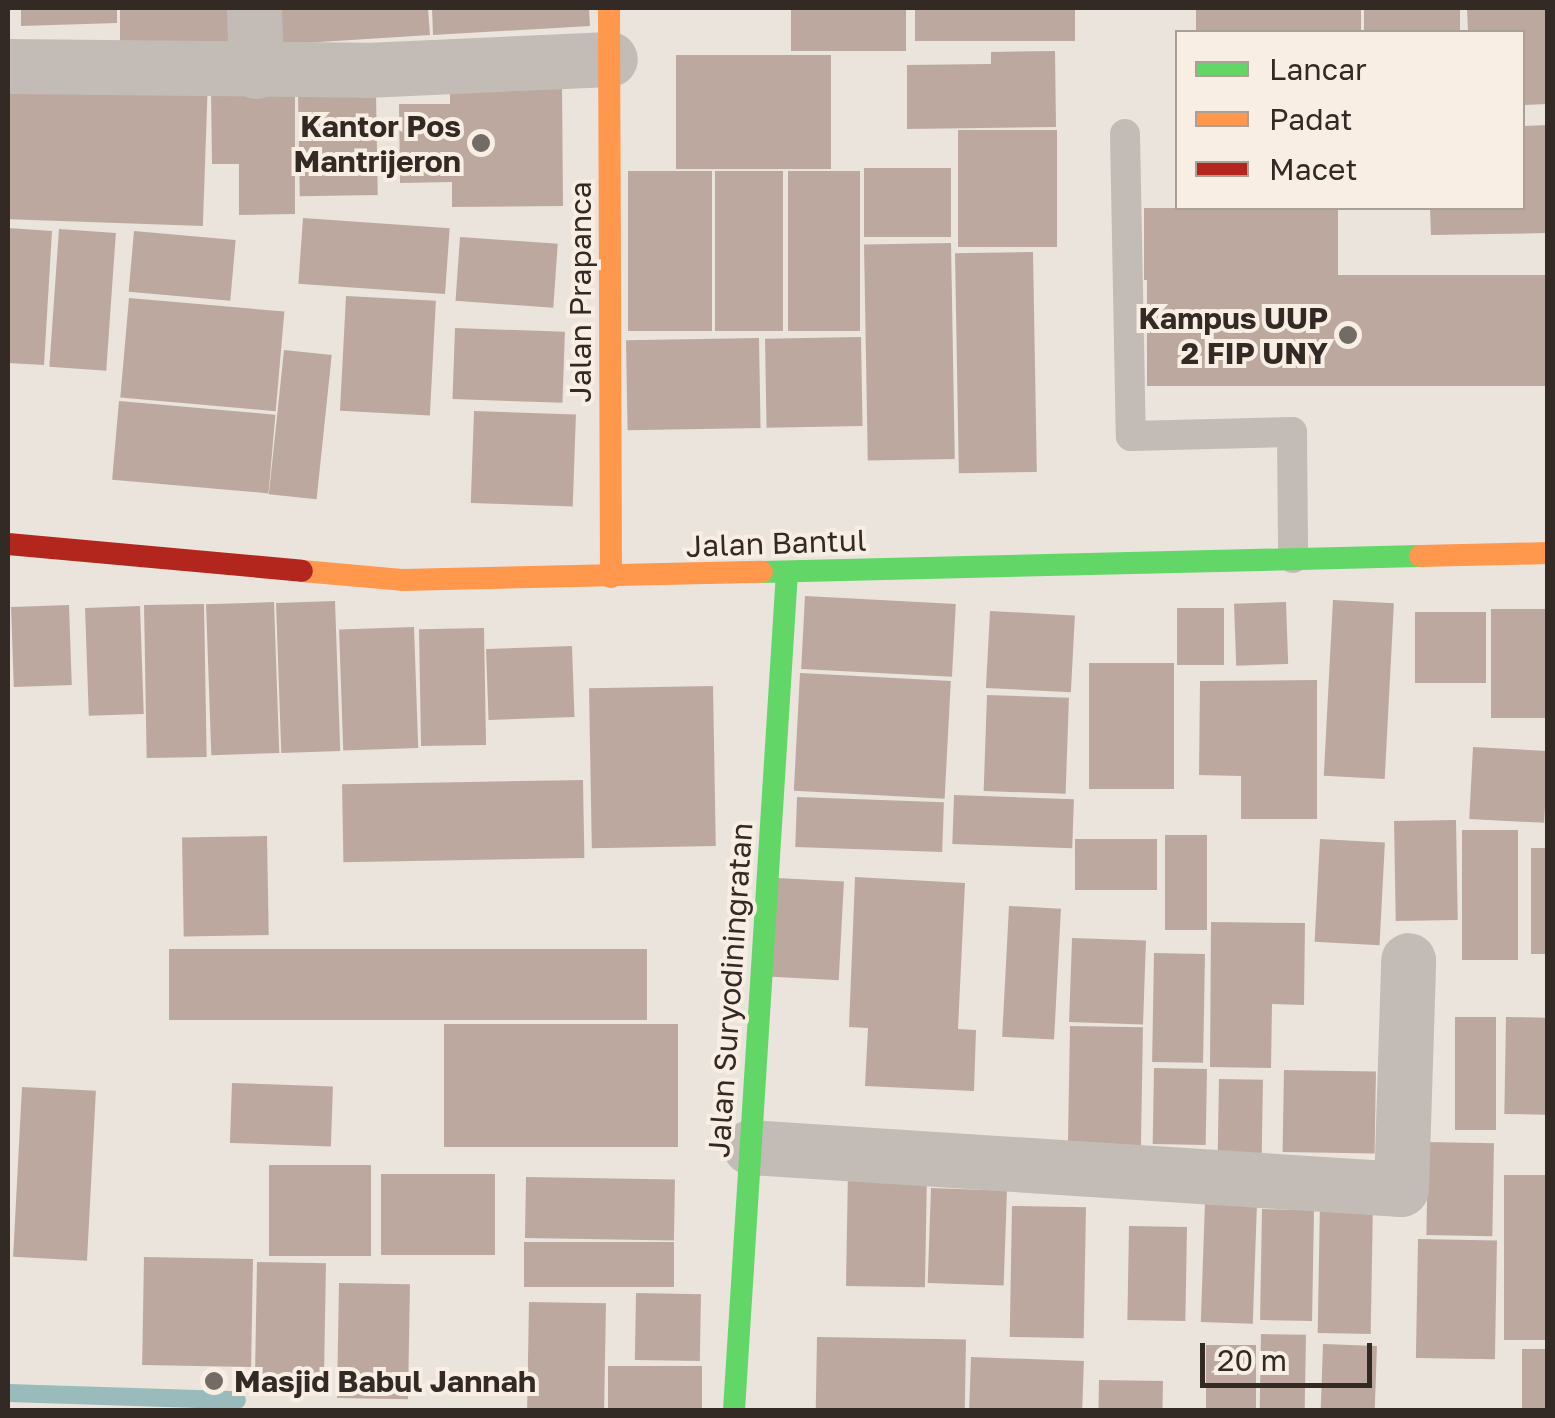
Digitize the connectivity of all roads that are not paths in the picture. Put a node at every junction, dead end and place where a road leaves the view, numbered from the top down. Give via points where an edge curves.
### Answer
1 (254, 8) edge
2 (609, 33) edge
3 (8, 66) edge
4 (256, 71) junction
5 (1126, 134) dead end
6 (8, 544) edge
7 (1548, 553) edge
8 (1293, 558) junction
9 (787, 572) junction
10 (611, 577) junction
11 (1408, 960) dead end
12 (750, 1146) junction
13 (734, 1410) edge

1 - 4 street
2 - 4 street
2 - 10 main road, Jalan Prapanca
3 - 4 street
5 - 8 lane via 1131,436 1292,432
6 - 10 main road, Jalan Bantul via 402,580
7 - 8 main road, Jalan Bantul
8 - 9 main road, Jalan Bantul
9 - 10 main road, Jalan Bantul
9 - 12 main road, Jalan Suryodiningratan
11 - 12 street via 1400,1189
12 - 13 main road, Jalan Suryodiningratan

